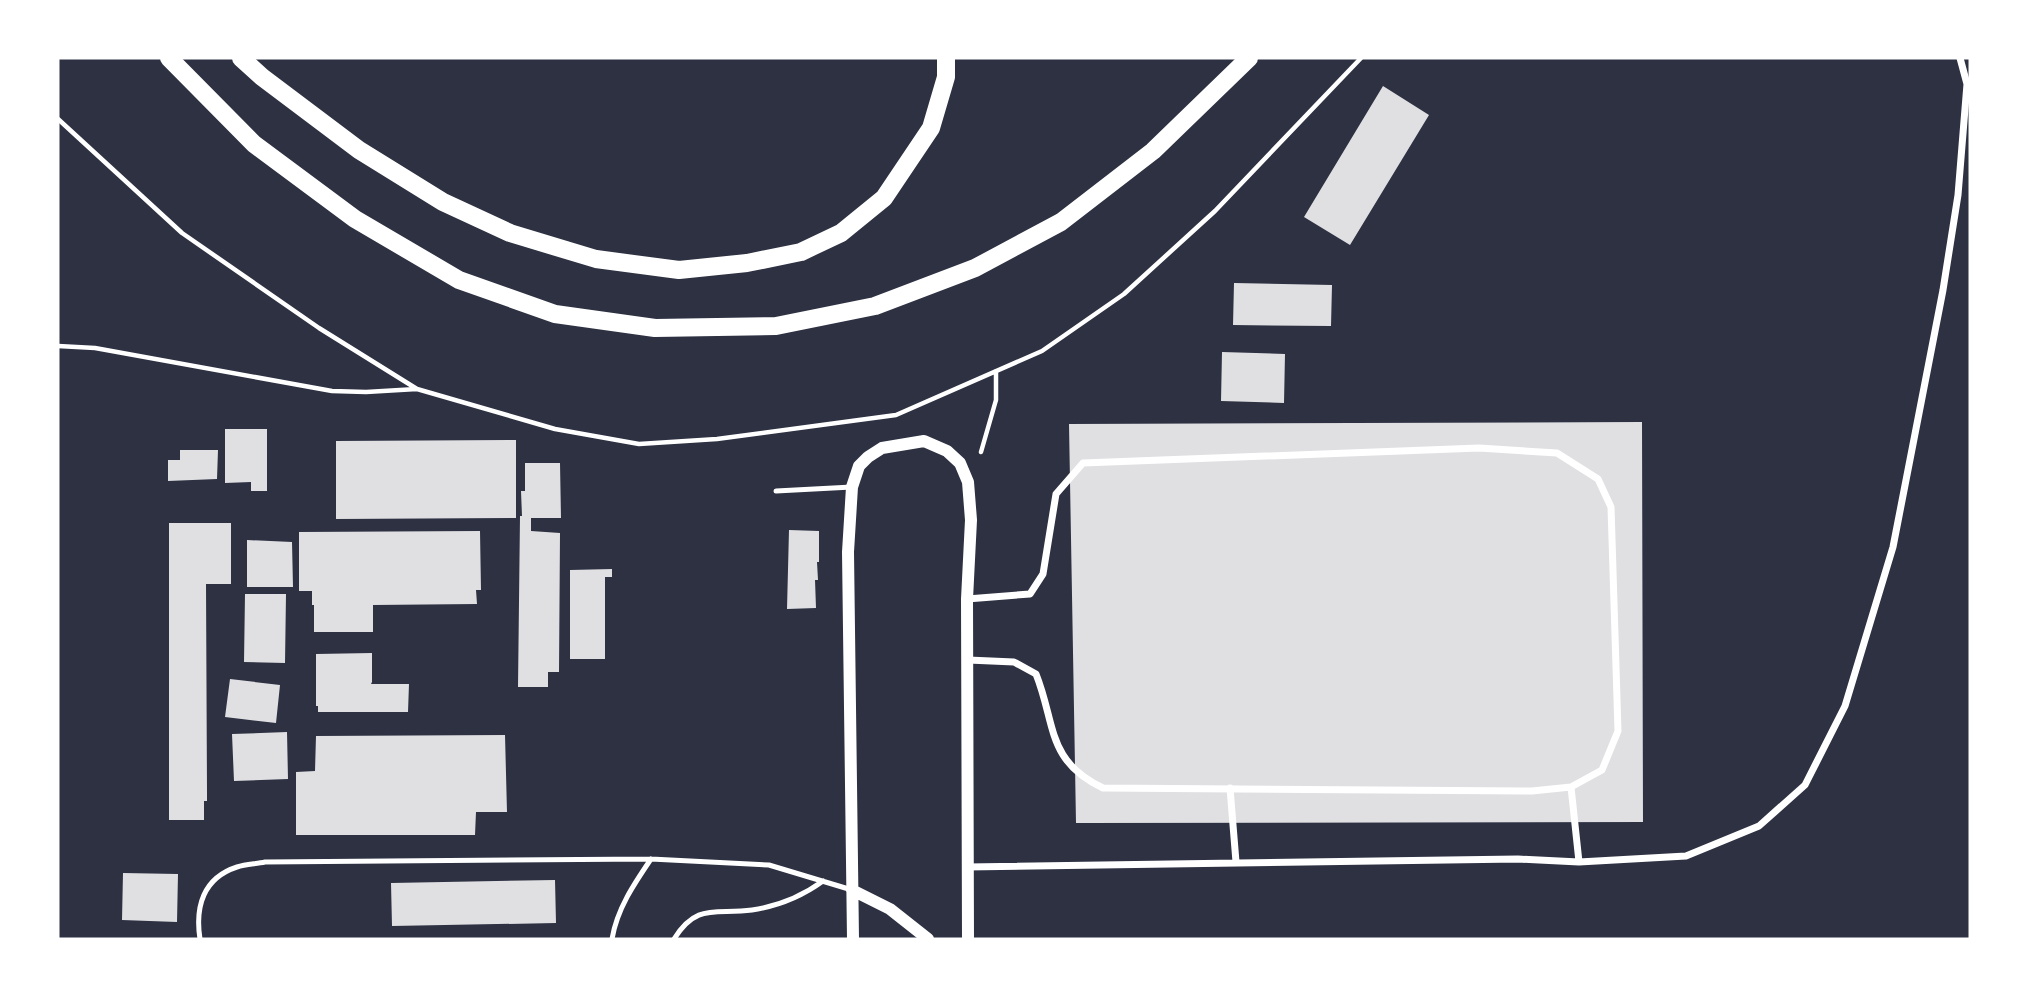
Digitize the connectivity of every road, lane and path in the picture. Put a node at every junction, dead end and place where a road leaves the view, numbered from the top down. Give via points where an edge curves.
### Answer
1 (169, 58) edge
2 (241, 58) edge
3 (946, 58) edge
4 (1249, 58) edge
5 (1960, 58) edge
6 (1969, 84) edge
7 (58, 346) edge
8 (996, 371) dead end
9 (416, 389) dead end
10 (968, 482) junction
11 (852, 487) junction
12 (776, 491) dead end
13 (967, 598) junction
14 (968, 660) junction
15 (1571, 787) junction
16 (1230, 788) junction
17 (651, 859) junction
18 (1236, 862) junction
19 (1579, 862) junction
20 (967, 867) junction
21 (823, 881) junction
22 (852, 890) junction
23 (200, 939) edge
24 (612, 939) edge
25 (674, 939) edge
26 (853, 939) edge
27 (928, 939) edge
28 (968, 939) edge

1 - 4 main road via 254,144 355,219 459,280 555,314 655,328 776,326 875,306 975,268 1061,222 1153,151
2 - 3 main road via 359,150 443,202 510,233 596,258 680,270 801,252 841,233 884,198 931,128 946,77
5 - 6 street
6 - 19 street via 1943,290 1896,533 1845,706 1805,786 1759,826 1686,856
7 - 9 path via 95,348 332,391
8 - 10 path via 996,400
10 - 11 street via 960,463 924,441 882,448 859,466
10 - 13 street
11 - 12 lane
11 - 22 street via 848,552
13 - 14 street
13 - 15 street via 1030,594 1043,574 1056,494 1083,463 1479,448 1557,453 1598,479 1611,507 1618,731 1602,770
14 - 16 street via 1014,662 1037,674 1052,734 1069,765 1102,788
14 - 20 street
15 - 16 street via 1532,791
15 - 19 street
16 - 18 street
17 - 21 lane via 769,865
17 - 23 lane via 265,862 237,867 215,879 201,900
17 - 24 lane via 629,891
18 - 19 street
18 - 20 street
20 - 28 street
21 - 22 lane
21 - 25 lane via 779,905 694,917
22 - 26 street
22 - 27 street via 890,909

